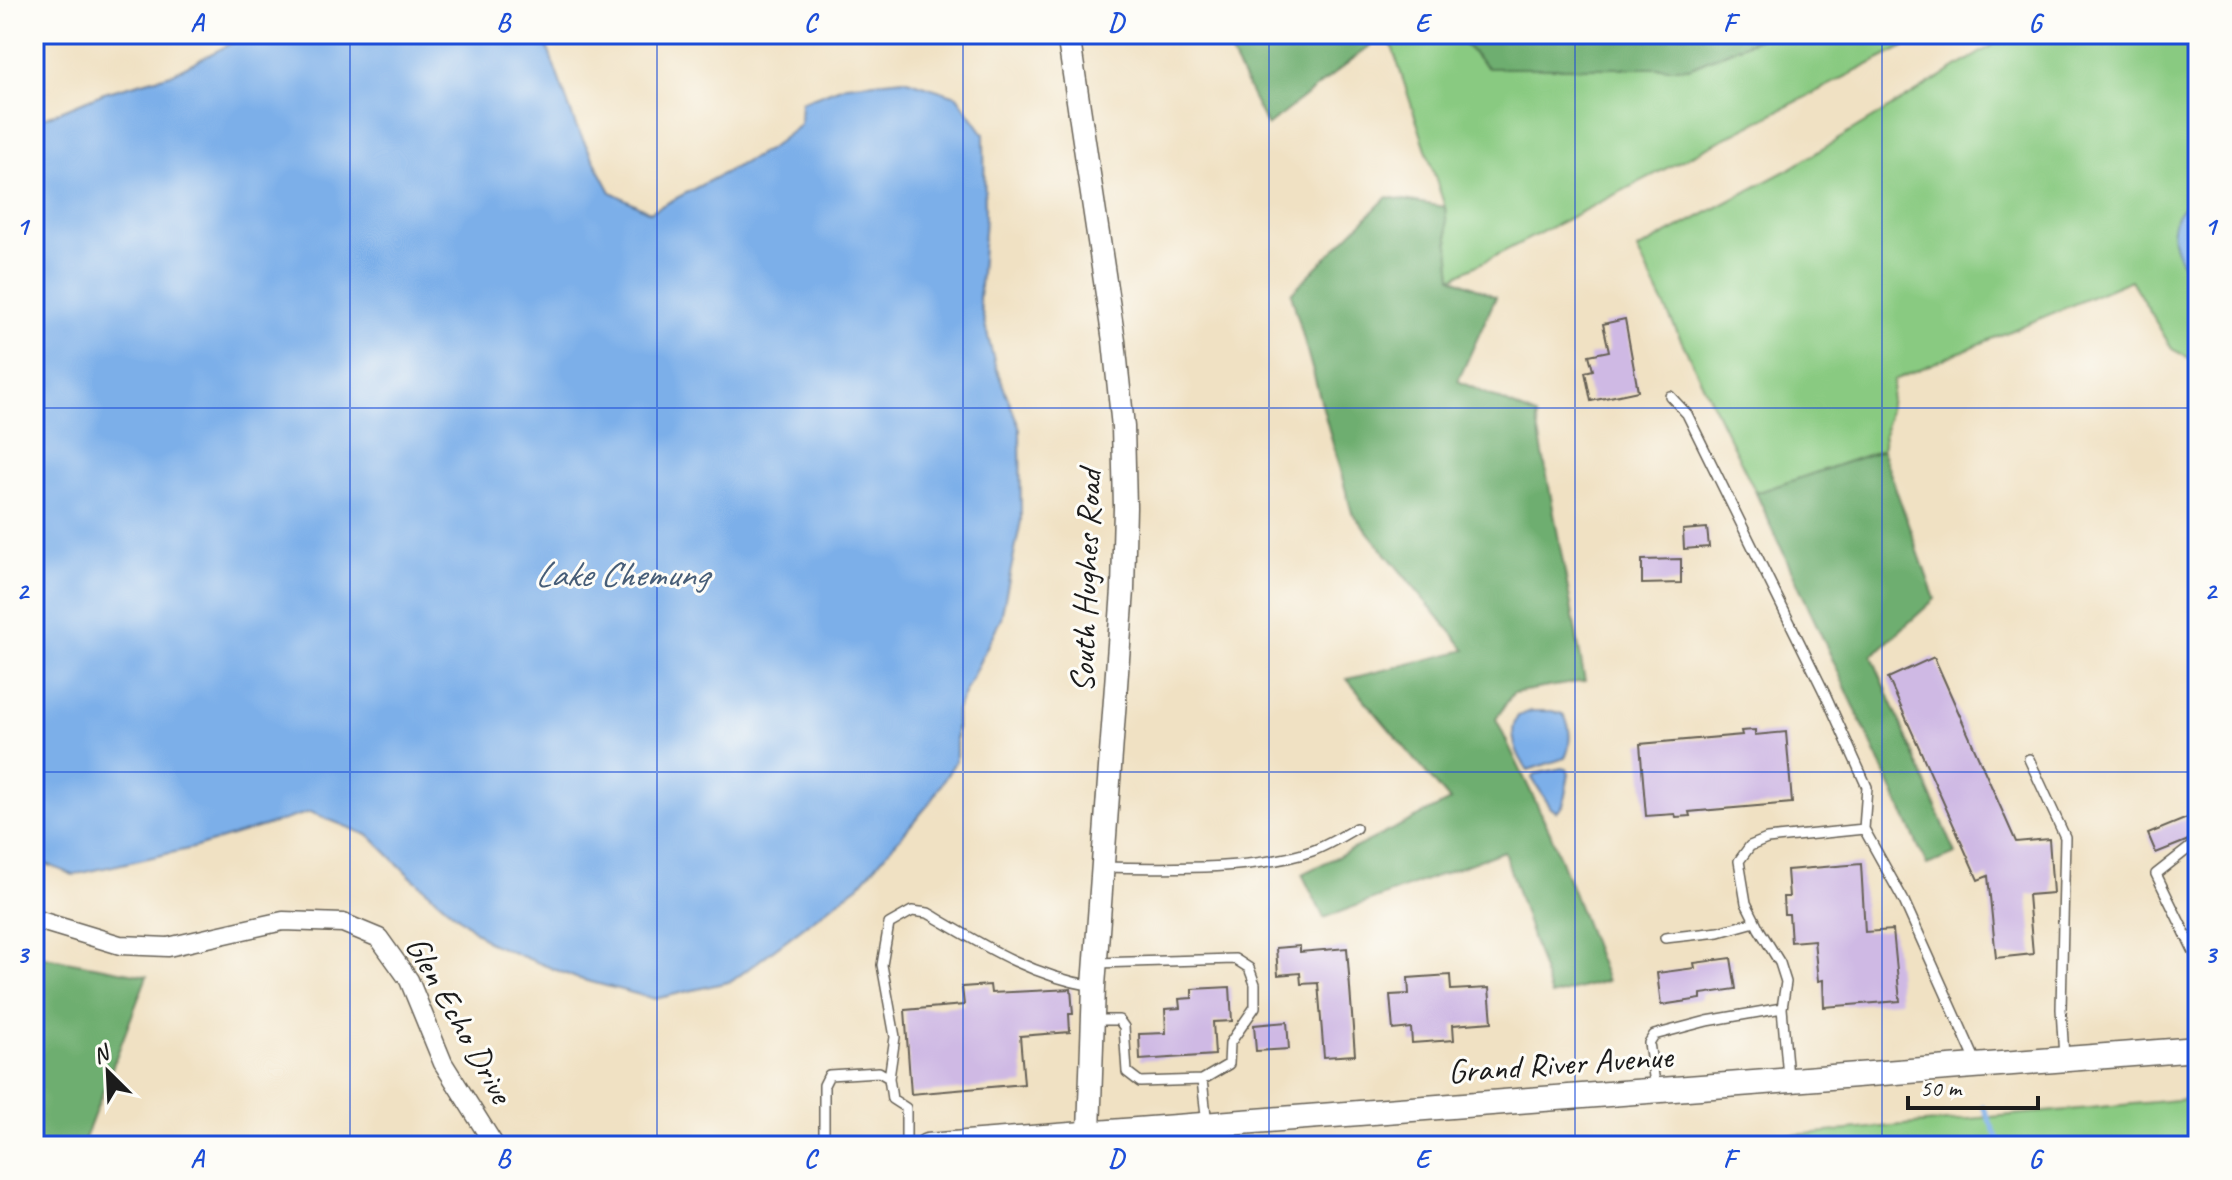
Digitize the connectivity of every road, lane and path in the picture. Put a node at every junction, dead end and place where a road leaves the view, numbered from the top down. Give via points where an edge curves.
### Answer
1 (1068, 34) edge
2 (1670, 396) dead end
3 (2029, 759) dead end
4 (1356, 828) dead end
5 (1864, 829) junction
6 (2198, 841) edge
7 (1104, 867) junction
8 (34, 919) edge
9 (1755, 922) junction
10 (1665, 938) dead end
11 (2198, 960) edge
12 (1095, 975) junction
13 (1782, 1008) junction
14 (1093, 1020) junction
15 (2198, 1049) edge
16 (2065, 1060) junction
17 (1978, 1066) junction
18 (889, 1078) junction
19 (1202, 1080) junction
20 (1788, 1080) junction
21 (1656, 1090) junction
22 (1207, 1124) junction
23 (1089, 1132) junction
24 (495, 1146) edge
25 (824, 1146) edge
26 (906, 1146) edge
27 (927, 1146) edge

1 - 7 street, South Hughes Road via 1101,239 1123,427 1123,590
2 - 5 lane via 1694,427 1867,787
3 - 16 lane via 2065,837
4 - 7 lane via 1329,844 1278,859
5 - 9 lane via 1767,839 1750,846 1739,861
5 - 17 lane via 1904,901
6 - 11 lane via 2156,874
7 - 12 street, South Hughes Road
8 - 24 street, Glen Echo Drive via 120,945 168,947 283,921 343,923 379,938 409,980 443,1063
9 - 10 lane
9 - 13 lane via 1783,972
12 - 14 street, South Hughes Road
12 - 18 lane via 1042,974 928,913 912,911 889,924 882,965 895,1037
12 - 19 lane via 1235,959 1249,968 1255,1007 1230,1043 1229,1064
13 - 20 lane
13 - 21 lane via 1654,1035 1649,1043
14 - 19 lane via 1119,1020 1127,1072 1140,1082
14 - 23 street, South Hughes Road
15 - 16 main road, Grand River Avenue
16 - 17 main road, Grand River Avenue
17 - 20 main road, Grand River Avenue
18 - 25 lane via 879,1072 829,1075 824,1085
18 - 26 lane via 892,1099 906,1108
19 - 22 lane
20 - 21 main road, Grand River Avenue
21 - 22 main road, Grand River Avenue
22 - 23 main road, Grand River Avenue
23 - 27 main road, Grand River Avenue

